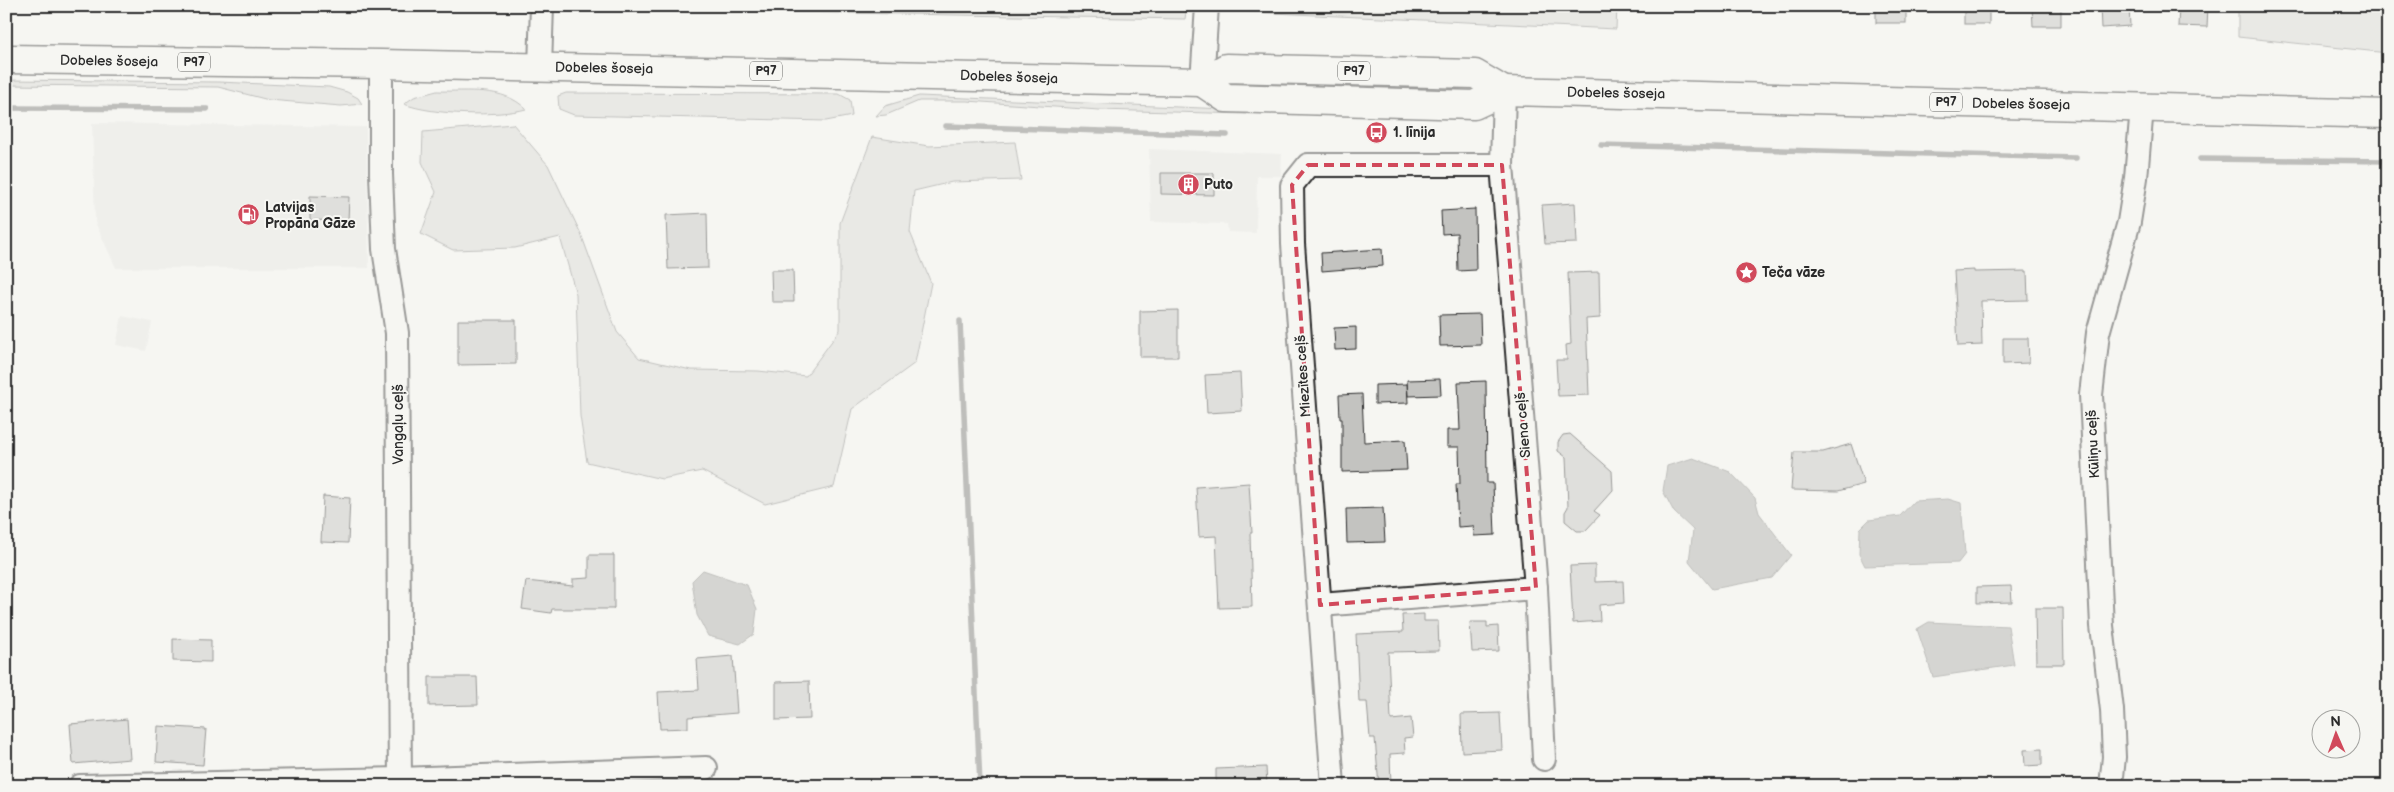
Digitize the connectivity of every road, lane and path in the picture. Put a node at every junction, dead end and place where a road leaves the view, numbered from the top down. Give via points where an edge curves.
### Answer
1 (542, 6) edge
2 (1207, 6) edge
3 (6, 59) edge
4 (381, 64) junction
5 (540, 67) junction
6 (1202, 82) junction
7 (1504, 91) junction
8 (2142, 107) junction
9 (2388, 114) edge
10 (1502, 165) junction
11 (1536, 588) junction
12 (1320, 605) junction
13 (1544, 759) dead end
14 (706, 768) dead end
15 (400, 782) edge
16 (80, 786) edge
17 (1333, 786) edge
18 (2111, 786) edge

1 - 5 street
2 - 6 street
3 - 4 main road, Dobeles šoseja / P97
4 - 5 main road, Dobeles šoseja / P97
4 - 15 street, Vangaļu ceļš via 384,249 397,333
5 - 6 main road, Dobeles šoseja / P97
6 - 7 main road, Dobeles šoseja / P97 via 1226,68 1475,74
7 - 8 main road, Dobeles šoseja / P97
7 - 10 street, Siena ceļš
8 - 9 main road, Dobeles šoseja / P97
8 - 18 street, Kūliņu ceļš via 2129,222 2098,333 2091,395 2102,626 2112,710 2114,758
10 - 11 street, Siena ceļš
10 - 12 street, Miezītes ceļš via 1308,165 1292,186 1293,244
11 - 12 street
11 - 13 street, Siena ceļš
12 - 17 street, Miezītes ceļš
14 - 15 street
15 - 16 street

